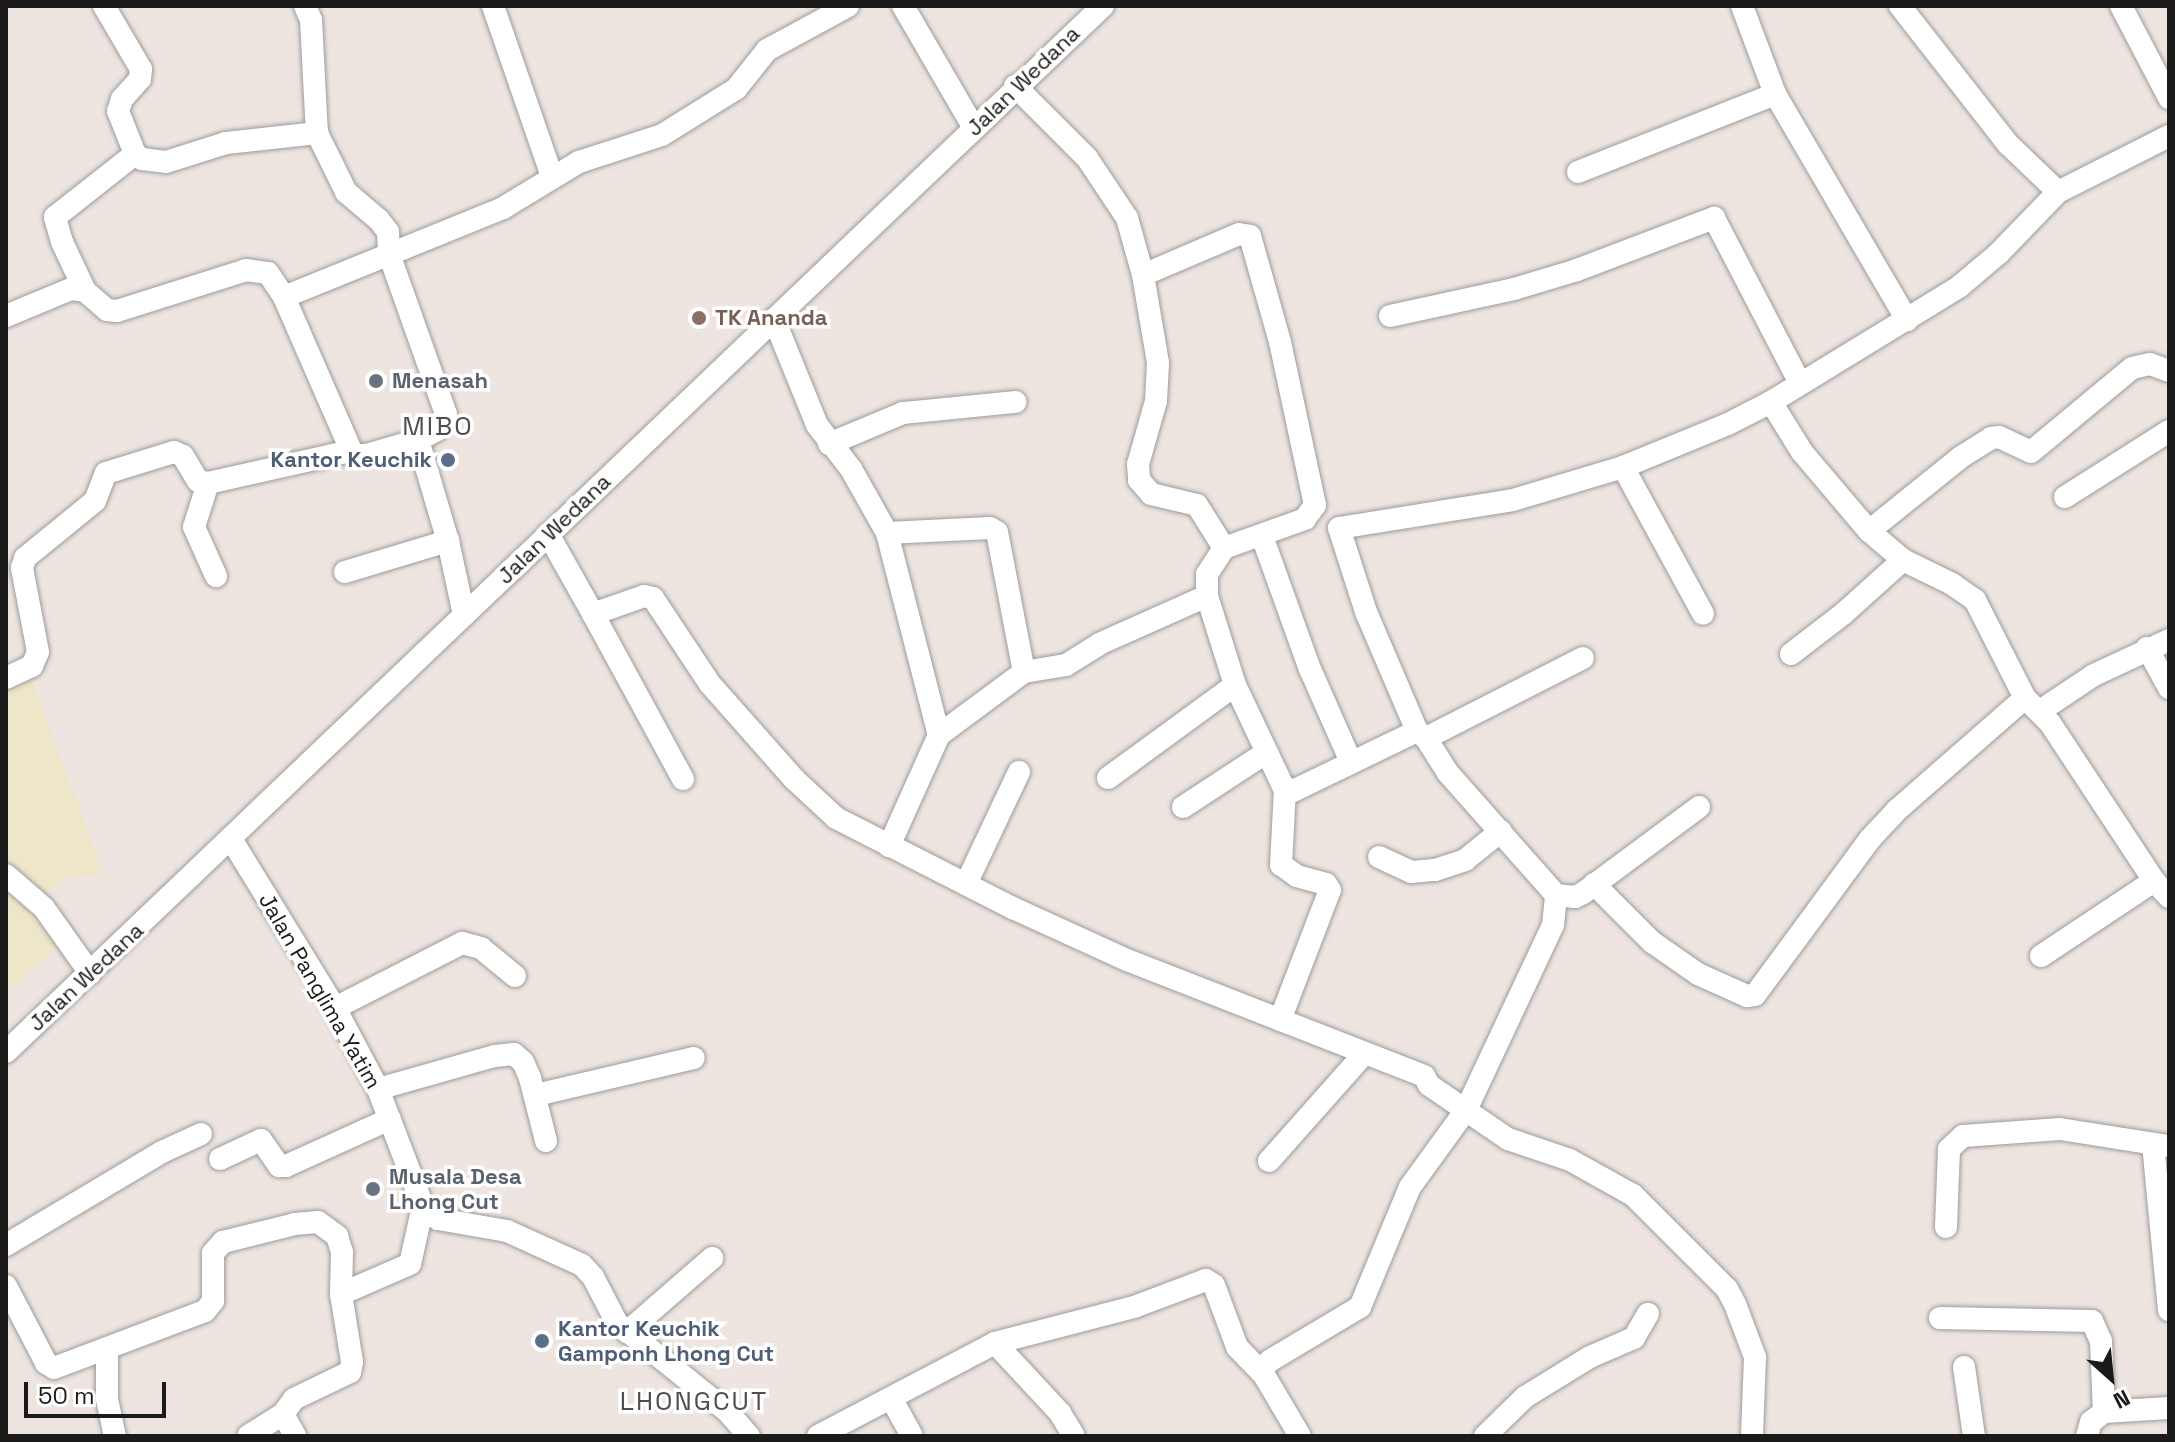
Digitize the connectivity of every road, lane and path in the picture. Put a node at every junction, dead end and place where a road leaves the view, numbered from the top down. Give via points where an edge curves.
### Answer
1 (104, 6) edge
2 (305, 6) edge
3 (493, 6) edge
4 (848, 6) edge
5 (903, 6) edge
6 (1103, 6) edge
7 (1742, 6) edge
8 (1900, 6) edge
9 (2121, 6) edge
10 (1015, 86) junction
11 (1775, 94) junction
12 (2169, 98) edge
13 (974, 128) junction
14 (317, 133) junction
15 (2169, 136) edge
16 (135, 154) junction
17 (1578, 172) dead end
18 (552, 176) junction
19 (2058, 192) junction
20 (389, 254) junction
21 (1143, 275) junction
22 (85, 291) junction
23 (284, 297) junction
24 (6, 316) edge
25 (1390, 316) dead end
26 (774, 319) junction
27 (1907, 320) junction
28 (2169, 371) edge
29 (1800, 383) junction
30 (1015, 402) dead end
31 (1771, 402) junction
32 (2169, 431) edge
33 (418, 440) junction
34 (829, 444) junction
35 (350, 451) junction
36 (1623, 467) junction
37 (208, 483) junction
38 (2065, 497) dead end
39 (1310, 515) junction
40 (1869, 531) junction
41 (1338, 532) junction
42 (887, 533) junction
43 (548, 534) junction
44 (1262, 536) junction
45 (448, 541) junction
46 (1224, 548) junction
47 (1903, 560) junction
48 (345, 572) dead end
49 (216, 576) dead end
50 (1207, 596) junction
51 (593, 614) junction
52 (1703, 614) dead end
53 (464, 615) junction
54 (2169, 640) edge
55 (2147, 648) junction
56 (1791, 654) dead end
57 (1583, 658) dead end
58 (1024, 672) junction
59 (6, 678) edge
60 (1235, 685) junction
61 (2169, 688) edge
62 (2033, 705) junction
63 (939, 735) junction
64 (1422, 735) junction
65 (1267, 752) junction
66 (1351, 762) junction
67 (1019, 772) dead end
68 (1108, 778) dead end
69 (683, 779) dead end
70 (1285, 788) junction
71 (1183, 807) dead end
72 (1699, 807) dead end
73 (1501, 831) junction
74 (231, 839) junction
75 (889, 846) junction
76 (1379, 857) dead end
77 (6, 875) edge
78 (966, 884) junction
79 (1594, 884) junction
80 (2162, 889) edge
81 (1556, 895) junction
82 (2041, 956) dead end
83 (90, 973) junction
84 (515, 976) dead end
85 (335, 1008) junction
86 (1280, 1020) junction
87 (6, 1052) edge
88 (1365, 1053) junction
89 (694, 1058) dead end
90 (378, 1089) junction
91 (536, 1095) junction
92 (1466, 1110) junction
93 (390, 1119) junction
94 (201, 1134) dead end
95 (546, 1141) dead end
96 (2161, 1145) edge
97 (220, 1159) dead end
98 (1269, 1161) dead end
99 (423, 1206) junction
100 (1946, 1227) dead end
101 (6, 1245) edge
102 (712, 1258) dead end
103 (6, 1286) edge
104 (341, 1294) junction
105 (2169, 1310) edge
106 (1648, 1314) dead end
107 (1940, 1318) dead end
108 (627, 1332) junction
109 (995, 1343) junction
110 (107, 1350) junction
111 (1964, 1367) dead end
112 (1264, 1375) junction
113 (891, 1398) junction
114 (2169, 1408) edge
115 (2104, 1412) junction
116 (283, 1414) junction
117 (115, 1436) edge
118 (248, 1436) edge
119 (295, 1436) edge
120 (749, 1436) edge
121 (818, 1436) edge
122 (912, 1436) edge
123 (1074, 1436) edge
124 (1300, 1436) edge
125 (1485, 1436) edge
126 (1752, 1436) edge
127 (1974, 1436) edge
128 (2087, 1436) edge

1 - 16 street via 142,73 118,108
2 - 14 street via 311,20
3 - 18 street
4 - 18 street via 767,50 736,89 679,126
5 - 13 street
6 - 10 street, Jalan Wedana
7 - 11 street
8 - 19 street via 2008,144
9 - 12 street
10 - 13 street, Jalan Wedana
10 - 21 street via 1111,188 1127,218
11 - 17 street
11 - 27 street
13 - 26 street, Jalan Wedana
14 - 16 street via 226,143 166,162
14 - 20 street via 346,192 384,225
15 - 19 street
16 - 22 street via 55,217
18 - 20 street via 503,208
19 - 27 street via 1985,266
20 - 23 street
20 - 33 street via 446,414 437,430
21 - 39 street via 1239,234 1250,236 1312,485 1315,505
21 - 46 street via 1158,374 1139,480 1151,494 1197,505
22 - 23 street via 107,310 117,311 256,269 268,273
22 - 24 street via 71,289
23 - 35 street
25 - 29 street via 1577,270 1714,218
26 - 34 street
26 - 43 street, Jalan Wedana
27 - 29 street
28 - 40 street via 2150,364 2132,368 2031,452 1991,438
29 - 31 street
30 - 34 street via 903,413
31 - 36 street
31 - 40 street via 1802,452
32 - 38 street
33 - 35 street via 361,456
33 - 45 street
34 - 42 street via 851,469
35 - 37 street
36 - 41 street via 1513,500 1346,525
36 - 52 street
37 - 49 street via 194,527
37 - 59 street via 198,481 183,456 174,452 106,473 95,501 25,558 22,568 38,652 32,666
39 - 41 street
39 - 44 street
40 - 47 street
41 - 64 street via 1366,612
42 - 58 street via 990,528 997,532
42 - 63 street
43 - 51 street
43 - 53 street, Jalan Wedana
44 - 46 street
44 - 66 street via 1310,669
45 - 48 street
45 - 53 street
46 - 50 street via 1209,568
47 - 56 street
47 - 62 street via 1975,600
50 - 58 street via 1099,644 1066,665
50 - 60 street
51 - 69 street
51 - 75 street via 644,596 653,598 710,684 794,779 830,814
53 - 74 street, Jalan Wedana
54 - 55 street
55 - 61 street
55 - 62 street
57 - 64 street
58 - 63 street
60 - 65 street
60 - 68 street
62 - 79 street via 1897,810 1755,995 1698,974 1652,942
62 - 80 street
63 - 75 street
64 - 66 street
64 - 73 street via 1448,773
65 - 70 street
65 - 71 street
66 - 70 street via 1293,791
67 - 78 street
70 - 86 street via 1281,865 1330,890
72 - 79 street
73 - 76 street via 1465,860 1435,870 1411,872
73 - 81 street
74 - 83 street, Jalan Wedana
74 - 85 street, Jalan Panglima Yatim
75 - 78 street
77 - 83 street via 44,908
78 - 86 street via 1127,960
79 - 81 street via 1575,897
80 - 82 street
81 - 92 street via 1553,925
83 - 87 street, Jalan Wedana
84 - 85 street via 481,948 462,943
85 - 90 street, Jalan Panglima Yatim
86 - 88 street
88 - 92 street via 1424,1076
88 - 98 street
89 - 91 street
90 - 91 street via 508,1054 523,1062
90 - 93 street, Jalan Panglima Yatim
91 - 95 street
92 - 112 street via 1410,1187 1360,1307 1271,1360
92 - 126 street via 1519,1145 1570,1160 1633,1195 1727,1289 1755,1357
93 - 97 street via 286,1166 279,1166 261,1140
93 - 99 street, Jalan Panglima Yatim
94 - 101 street
96 - 100 street via 2060,1129 1963,1136 1949,1149
96 - 105 street
99 - 104 street via 410,1264
99 - 108 street via 438,1219 507,1231 582,1265
102 - 108 street
103 - 110 street via 49,1366 63,1367
104 - 110 street via 337,1236 318,1222 295,1224 218,1245 210,1307
104 - 116 street via 350,1372 294,1399
106 - 125 street via 1634,1338 1590,1357 1525,1397
107 - 115 street via 2092,1321 2101,1341
108 - 120 street via 728,1412
109 - 112 street via 1134,1307 1206,1280 1214,1285 1237,1347
109 - 113 street
109 - 123 street via 1060,1413
110 - 117 street via 107,1399
111 - 127 street
112 - 124 street
113 - 121 street
113 - 122 street
114 - 115 street
115 - 128 street via 2091,1422
116 - 118 street
116 - 119 street

